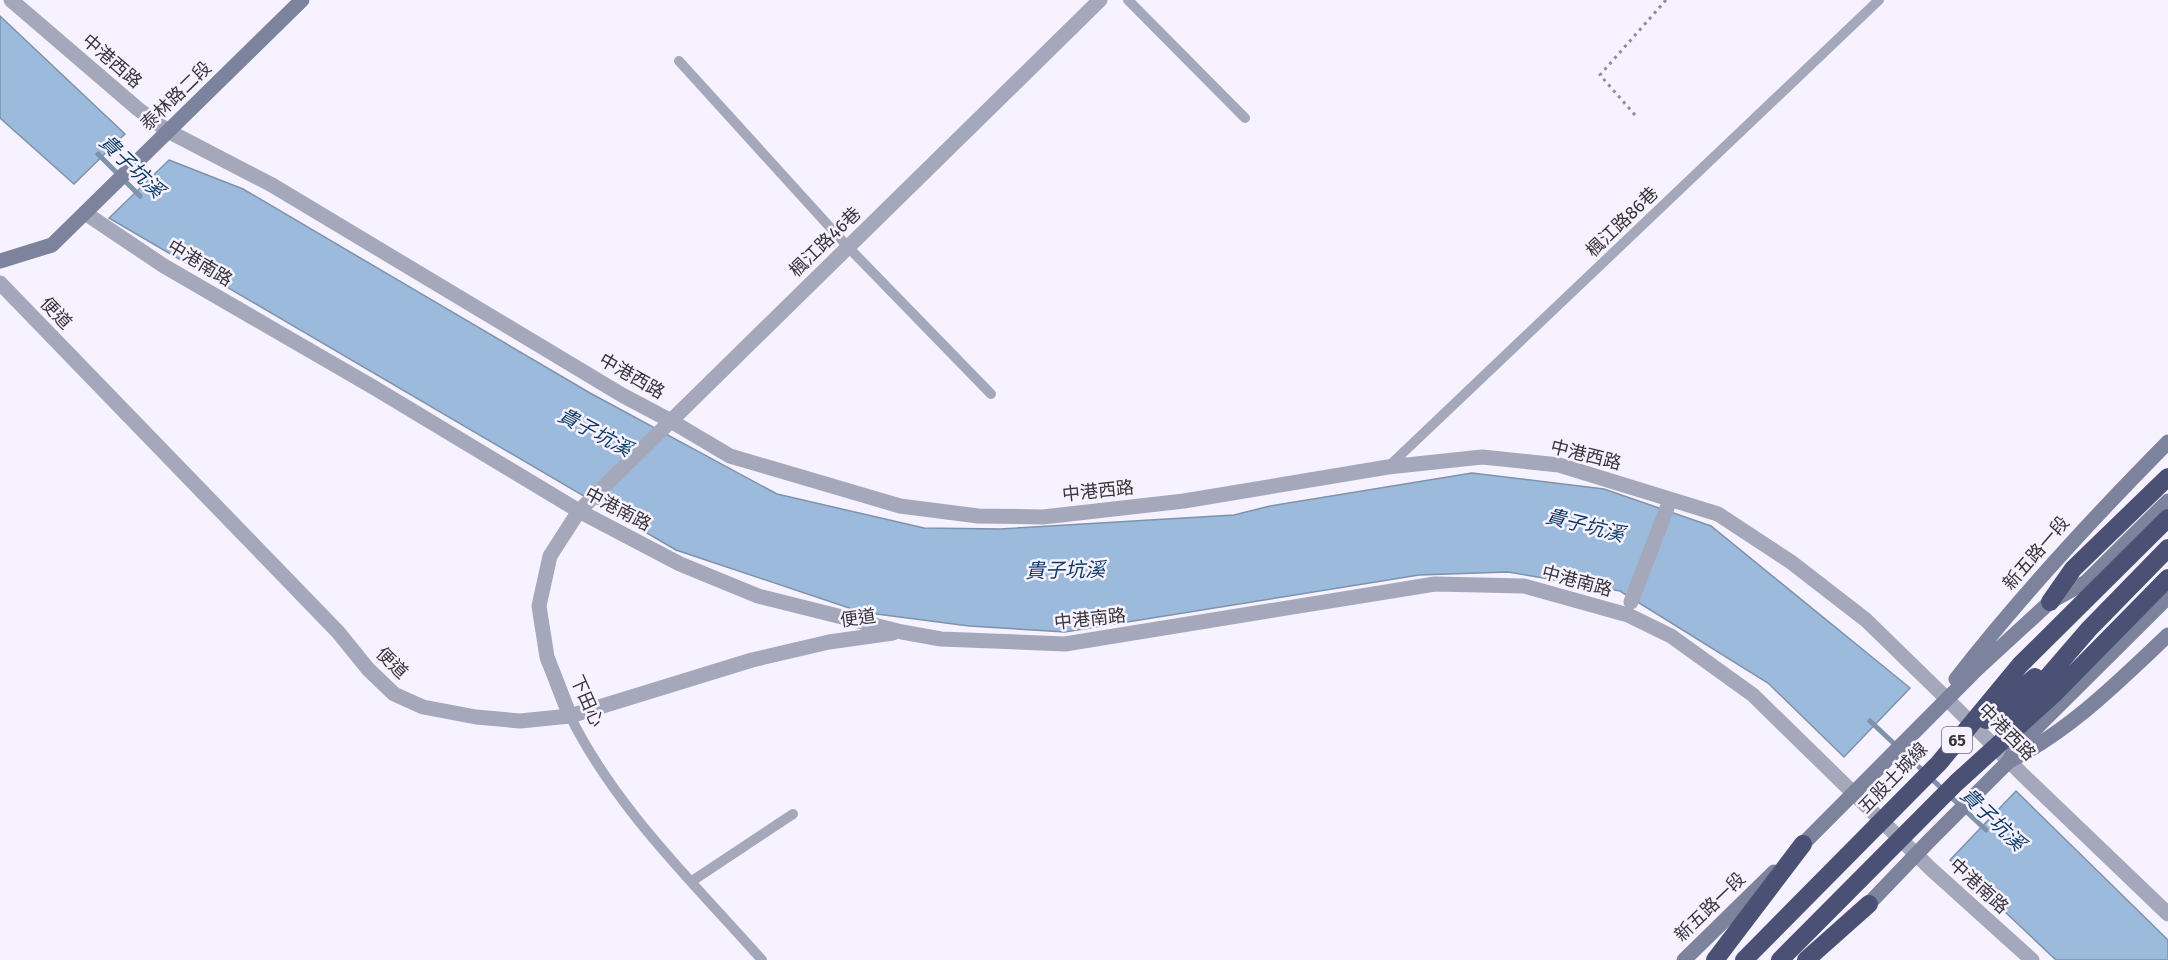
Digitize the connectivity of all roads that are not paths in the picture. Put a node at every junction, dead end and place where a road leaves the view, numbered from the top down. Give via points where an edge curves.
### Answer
1 (11, 0) edge
2 (302, 0) edge
3 (1100, 0) edge
4 (1128, 0) edge
5 (1879, 0) edge
6 (679, 61) dead end
7 (1245, 118) dead end
8 (168, 131) junction
9 (89, 209) junction
10 (848, 247) junction
11 (0, 261) edge
12 (0, 284) edge
13 (992, 394) dead end
14 (667, 425) junction
15 (2168, 442) edge
16 (1388, 468) junction
17 (2168, 477) edge
18 (2168, 501) edge
19 (1669, 503) junction
20 (583, 507) junction
21 (2168, 518) edge
22 (2168, 548) edge
23 (2168, 578) edge
24 (2168, 597) edge
25 (2050, 602) junction
26 (1629, 608) junction
27 (2088, 630) junction
28 (902, 632) junction
29 (2168, 636) edge
30 (1947, 699) junction
31 (570, 716) junction
32 (2009, 762) junction
33 (1939, 763) junction
34 (1956, 783) junction
35 (1853, 794) junction
36 (793, 814) dead end
37 (1803, 843) junction
38 (1916, 854) junction
39 (692, 881) junction
40 (1869, 904) junction
41 (2168, 914) edge
42 (762, 960) edge
43 (1684, 960) edge
44 (1714, 960) edge
45 (1744, 960) edge
46 (1780, 960) edge
47 (1806, 960) edge
48 (1816, 960) edge
49 (2032, 960) edge

1 - 8 street, 中港西路
2 - 8 main road, 泰林路二段
3 - 10 street, 楓江路46巷
4 - 7 lane
5 - 16 lane, 楓江路86巷
6 - 10 lane
8 - 9 main road, 泰林路二段
8 - 14 street, 中港西路 via 272,185
9 - 11 main road, 泰林路二段 via 52,245
9 - 20 street, 中港南路 via 164,266
10 - 13 lane
10 - 14 street, 楓江路46巷
12 - 31 street, 便道 via 394,694 423,707 476,717 520,721
14 - 16 street, 中港西路 via 730,456 900,506 978,516 1043,517 1184,501
14 - 20 street, 楓江路46巷
15 - 30 main road, 新五路一段 via 2086,525 1987,639 1953,682
16 - 19 street, 中港西路 via 1482,457 1558,465
17 - 25 highway via 2073,569
18 - 25 main road, 新五路一段 via 2086,582
19 - 26 street
19 - 30 street, 中港西路 via 1718,514 1791,562 1866,620
20 - 28 street, 中港南路 via 680,564 758,596
20 - 31 street, 下田心 via 550,556 539,606 547,657
21 - 33 highway, 五股土城線 / 65 via 2020,665
22 - 27 highway
23 - 34 highway, 65 via 2055,693
24 - 32 main road via 2015,749
25 - 30 main road, 新五路一段
26 - 28 street, 中港南路 via 1524,586 1435,584 1065,644 941,639
26 - 35 street, 中港南路 via 1753,695
27 - 33 highway
27 - 34 highway
28 - 31 street, 便道 via 829,642 752,660
29 - 32 main road via 2097,702
30 - 32 street, 中港西路
30 - 35 main road, 新五路一段
31 - 39 lane, 下田心 via 634,816
32 - 38 main road
32 - 41 street, 中港西路
33 - 45 highway, 五股土城線 / 65
34 - 46 highway, 65
35 - 37 main road, 新五路一段
35 - 38 street, 中港南路
36 - 39 lane
37 - 43 main road, 新五路一段
37 - 44 highway
38 - 40 main road
38 - 49 street, 中港南路
39 - 42 lane, 下田心
40 - 47 highway
40 - 48 main road

